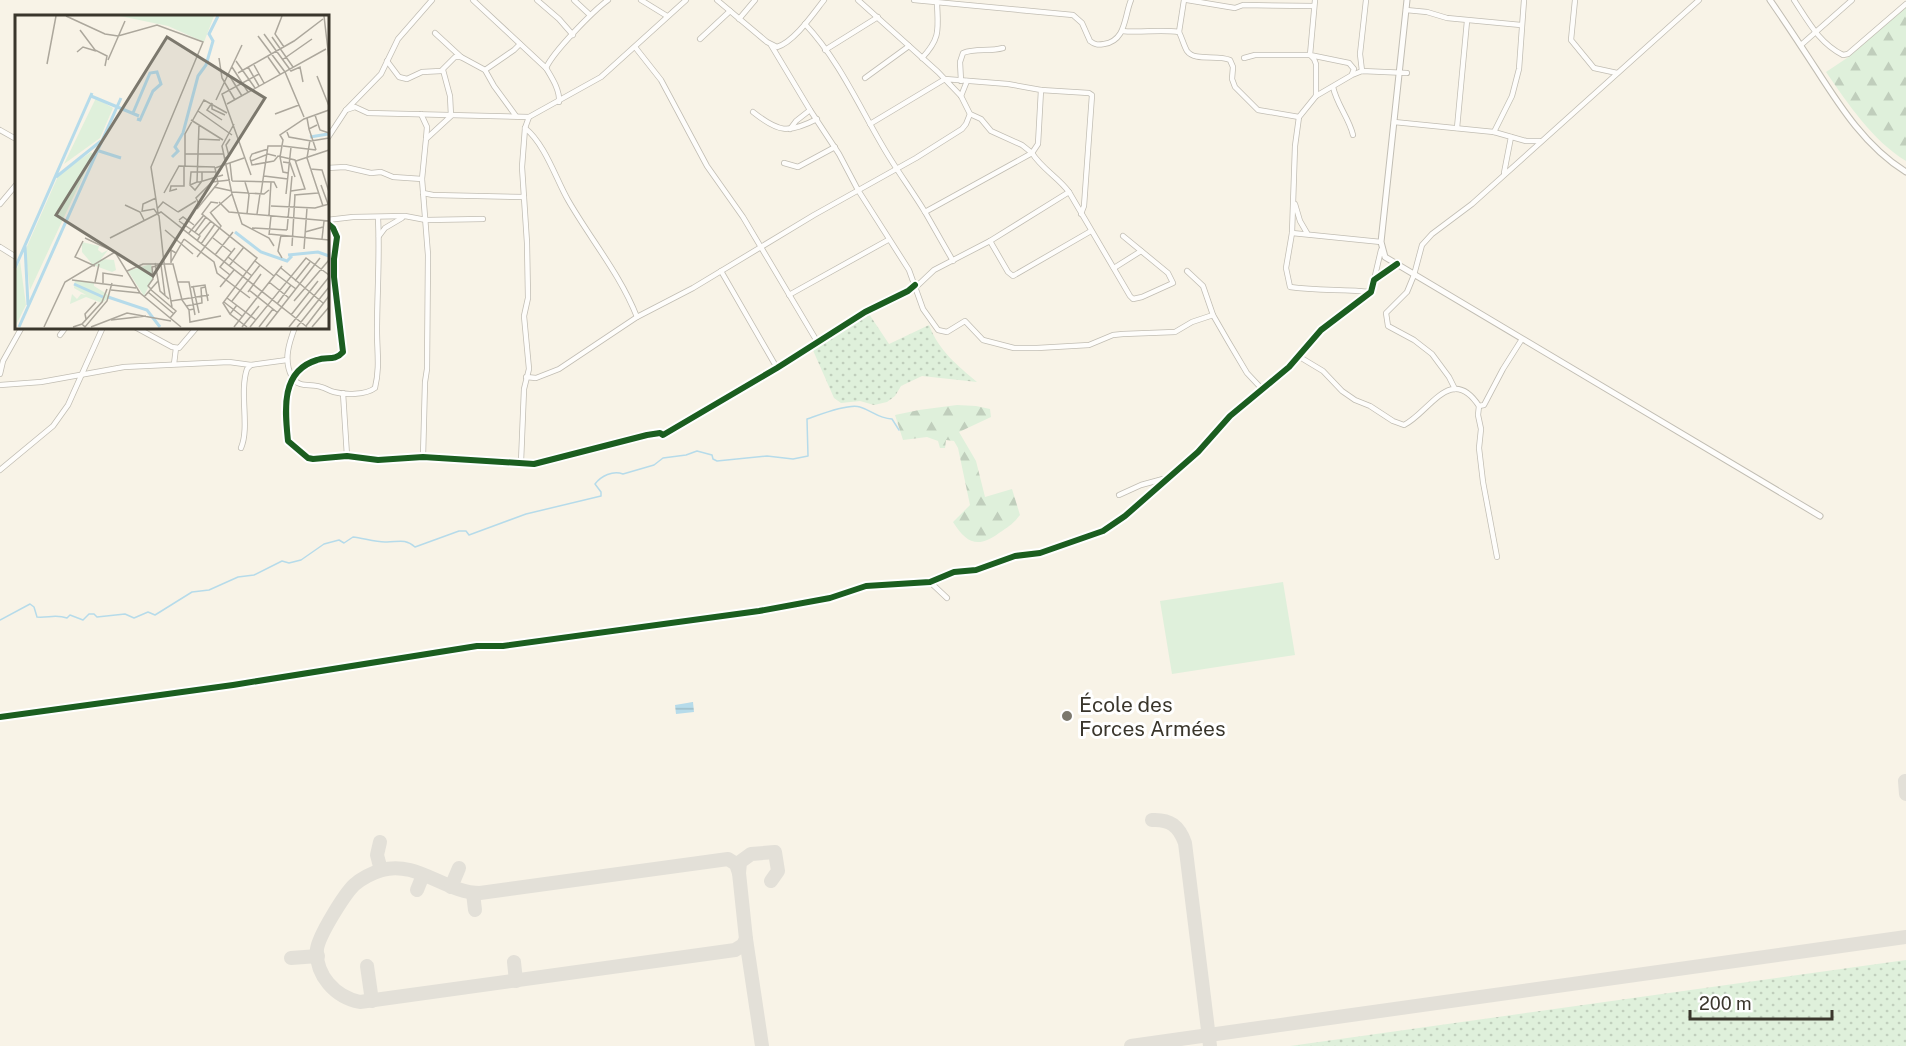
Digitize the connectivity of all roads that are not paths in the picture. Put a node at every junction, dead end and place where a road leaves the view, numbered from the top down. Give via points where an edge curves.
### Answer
1 (432, 0) edge
2 (473, 0) edge
3 (537, 0) edge
4 (574, 0) edge
5 (608, 0) edge
6 (641, 0) edge
7 (686, 0) edge
8 (717, 0) edge
9 (755, 0) edge
10 (824, 0) edge
11 (858, 0) edge
12 (915, 0) edge
13 (1131, 0) edge
14 (1185, 0) edge
15 (1366, 0) edge
16 (1407, 0) edge
17 (1524, 0) edge
18 (1575, 0) edge
19 (1699, 0) edge
20 (1770, 0) edge
21 (1794, 0) edge
22 (1852, 0) edge
23 (937, 3) junction
24 (967, 3) edge
25 (1243, 3) edge
26 (1315, 3) edge
27 (1906, 4) edge
28 (1406, 9) junction
29 (730, 11) junction
30 (590, 15) junction
31 (666, 16) junction
32 (878, 17) junction
33 (739, 19) junction
34 (1467, 21) junction
35 (805, 24) junction
36 (1521, 25) junction
37 (1122, 31) junction
38 (1179, 32) junction
39 (435, 33) dead end
40 (1815, 33) junction
41 (573, 35) junction
42 (700, 39) dead end
43 (520, 44) junction
44 (771, 45) junction
45 (1801, 45) junction
46 (909, 46) junction
47 (635, 47) junction
48 (1003, 48) dead end
49 (825, 50) junction
50 (1310, 55) junction
51 (461, 57) junction
52 (922, 58) junction
53 (1244, 58) dead end
54 (387, 62) junction
55 (546, 68) junction
56 (443, 70) junction
57 (485, 70) junction
58 (1362, 71) junction
59 (1404, 73) junction
60 (1617, 73) junction
61 (1352, 75) junction
62 (865, 78) dead end
63 (945, 79) junction
64 (961, 81) junction
65 (967, 81) junction
66 (1333, 87) junction
67 (1041, 90) junction
68 (961, 96) junction
69 (1316, 96) junction
70 (558, 102) junction
71 (346, 110) junction
72 (810, 110) junction
73 (753, 112) dead end
74 (421, 114) junction
75 (970, 114) junction
76 (451, 116) junction
77 (516, 116) junction
78 (529, 117) junction
79 (1299, 117) junction
80 (817, 119) junction
81 (1394, 122) junction
82 (870, 124) junction
83 (1457, 128) junction
84 (525, 129) junction
85 (790, 129) junction
86 (0, 130) edge
87 (1494, 132) junction
88 (1353, 135) dead end
89 (328, 137) edge
90 (1511, 137) junction
91 (15, 138) edge
92 (426, 139) junction
93 (1540, 141) junction
94 (835, 147) junction
95 (1032, 153) junction
96 (784, 163) dead end
97 (328, 168) edge
98 (896, 168) junction
99 (1906, 172) edge
100 (1504, 175) junction
101 (422, 179) junction
102 (15, 186) edge
103 (858, 190) junction
104 (1069, 192) junction
105 (423, 193) junction
106 (524, 197) junction
107 (1294, 201) junction
108 (0, 204) edge
109 (925, 212) junction
110 (1081, 214) junction
111 (405, 216) junction
112 (378, 218) junction
113 (483, 219) dead end
114 (426, 220) junction
115 (328, 221) edge
116 (328, 222) edge
117 (1091, 231) junction
118 (1292, 233) junction
119 (1307, 233) junction
120 (379, 236) junction
121 (1123, 236) dead end
122 (888, 240) junction
123 (990, 241) junction
124 (1381, 242) junction
125 (0, 247) edge
126 (760, 248) junction
127 (1381, 249) junction
128 (1141, 251) junction
129 (15, 256) edge
130 (953, 261) junction
131 (1396, 264) junction
132 (1114, 268) junction
133 (1187, 271) dead end
134 (722, 272) junction
135 (1414, 275) junction
136 (1374, 280) junction
137 (915, 286) junction
138 (1371, 292) junction
139 (789, 295) junction
140 (1214, 315) junction
141 (637, 317) junction
142 (21, 328) edge
143 (65, 328) edge
144 (103, 328) edge
145 (137, 328) edge
146 (196, 328) edge
147 (295, 328) edge
148 (60, 335) dead end
149 (1522, 339) junction
150 (818, 343) junction
151 (176, 348) junction
152 (1298, 356) junction
153 (287, 360) junction
154 (174, 363) junction
155 (251, 365) junction
156 (777, 368) junction
157 (0, 374) edge
158 (81, 375) junction
159 (292, 378) junction
160 (526, 378) junction
161 (0, 385) edge
162 (1262, 389) junction
163 (1455, 389) junction
164 (343, 393) junction
165 (1479, 406) junction
166 (241, 448) dead end
167 (347, 456) junction
168 (423, 457) junction
169 (520, 462) junction
170 (0, 470) edge
171 (1166, 478) junction
172 (1119, 495) dead end
173 (1820, 516) dead end
174 (1497, 556) dead end
175 (930, 582) junction
176 (947, 598) dead end
177 (0, 717) edge

1 - 54 street via 398,39
2 - 43 street
3 - 41 street
4 - 30 street
5 - 30 street
6 - 31 street
7 - 31 street
8 - 29 street
9 - 33 street
10 - 35 street
11 - 32 street
12 - 23 street
13 - 37 street
14 - 25 street via 1235,8
14 - 38 street
15 - 58 street
16 - 28 street
17 - 36 street
18 - 60 street via 1570,40 1594,68
19 - 60 street
20 - 45 street
21 - 40 street
22 - 40 street
23 - 24 street
23 - 52 street via 938,35
24 - 37 street via 1073,15 1082,23 1090,41 1099,45 1115,40
25 - 26 street
26 - 50 street
27 - 40 street via 1848,54 1837,52
28 - 34 street
28 - 59 street
29 - 33 street
29 - 42 street
30 - 41 street
31 - 47 street
32 - 46 street
32 - 49 street
33 - 44 street
34 - 36 street
34 - 83 street
35 - 44 street via 782,45
35 - 49 street
36 - 87 street via 1519,69 1512,96
37 - 38 street
38 - 79 street via 1188,52 1195,57 1222,56 1230,60 1235,87 1258,110
39 - 51 street
40 - 45 street
41 - 55 street
43 - 55 street
43 - 57 street
44 - 72 street
45 - 99 street via 1864,138
46 - 52 street
46 - 62 street
47 - 70 street via 602,77
47 - 126 street via 661,80 704,160
48 - 64 street via 963,53
49 - 82 street
50 - 53 street
50 - 61 street via 1349,63
50 - 69 street via 1316,64
51 - 56 street via 455,57
51 - 57 street
52 - 63 street
54 - 56 street via 403,79
54 - 71 street via 381,74
55 - 70 street via 557,90
56 - 76 street
57 - 77 street
58 - 59 street
58 - 61 street
59 - 81 street
60 - 93 street
61 - 66 street
63 - 64 street
63 - 68 street
63 - 82 street
64 - 65 street
65 - 67 street
65 - 68 street
66 - 69 street
66 - 88 street
67 - 95 street via 1038,144
67 - 110 street via 1092,96
68 - 75 street
69 - 79 street
70 - 78 street
71 - 74 street via 355,107 368,113
71 - 89 street
72 - 80 street
72 - 85 street
73 - 85 street via 779,129
74 - 76 street
74 - 92 street via 427,127
75 - 95 street via 981,119 991,131
75 - 98 street via 966,124 951,137
76 - 77 street
76 - 92 street
77 - 78 street
78 - 84 street
79 - 107 street
80 - 85 street
80 - 94 street
81 - 83 street
81 - 124 street
82 - 98 street
83 - 87 street
84 - 106 street
84 - 141 street via 540,147 567,199 617,276
86 - 91 street
87 - 90 street
90 - 93 street
90 - 100 street
92 - 101 street
93 - 100 street
94 - 96 street via 798,167
94 - 103 street
95 - 104 street
95 - 109 street
97 - 101 street
98 - 103 street
98 - 109 street
100 - 135 street via 1422,244
101 - 105 street
102 - 108 street
103 - 122 street
103 - 126 street
104 - 110 street
104 - 123 street
105 - 106 street
105 - 114 street
106 - 160 street via 528,298 524,316 529,369
107 - 118 street
107 - 119 street
109 - 130 street
110 - 117 street
111 - 112 street
111 - 114 street
111 - 120 street
112 - 115 street
112 - 120 street
113 - 114 street
114 - 168 street
116 - 159 street via 338,237 334,277 343,352 339,357 308,364
117 - 123 street via 1013,276
117 - 132 street
118 - 119 street
118 - 138 street via 1286,268 1290,287
119 - 124 street
120 - 164 street via 376,386 371,391
121 - 128 street
122 - 137 street
122 - 139 street
123 - 130 street
124 - 127 street
125 - 129 street
126 - 134 street
126 - 139 street
127 - 131 street
127 - 136 street
128 - 132 street
128 - 132 street via 1168,273 1173,283 1133,298
130 - 137 street
131 - 135 street
131 - 136 street
133 - 140 street via 1203,286
134 - 141 street
134 - 156 street
135 - 149 street
135 - 163 street via 1403,297 1386,313 1386,321 1394,331 1432,354
136 - 138 street
137 - 140 street via 923,309 938,330 947,332 965,321 979,338 1014,348 1089,345 1113,335 1175,332
137 - 150 street
138 - 152 street via 1321,330
139 - 150 street
140 - 162 street via 1247,373
141 - 160 street via 559,369
142 - 157 street
143 - 148 street
144 - 158 street
145 - 151 street
146 - 151 street
147 - 153 street
149 - 165 street via 1484,405
149 - 173 street
150 - 156 street
151 - 154 street
152 - 162 street
152 - 163 street via 1323,371 1342,391 1404,425 1432,400
153 - 155 street
153 - 159 street
154 - 155 street
154 - 158 street
155 - 166 street via 245,372
156 - 169 street via 663,435 647,435 544,463
158 - 161 street
158 - 170 street via 68,405 53,426
159 - 164 street via 304,386
159 - 167 street via 285,403 288,441 308,458
160 - 169 street
162 - 171 street
163 - 165 street via 1472,396
164 - 167 street
165 - 174 street via 1483,482
167 - 168 street via 378,460
168 - 169 street
171 - 172 street
171 - 175 street via 1125,516 1102,531 1040,553 954,572
175 - 176 street
175 - 177 street via 866,586 830,598 759,611 503,646 477,646 245,684

